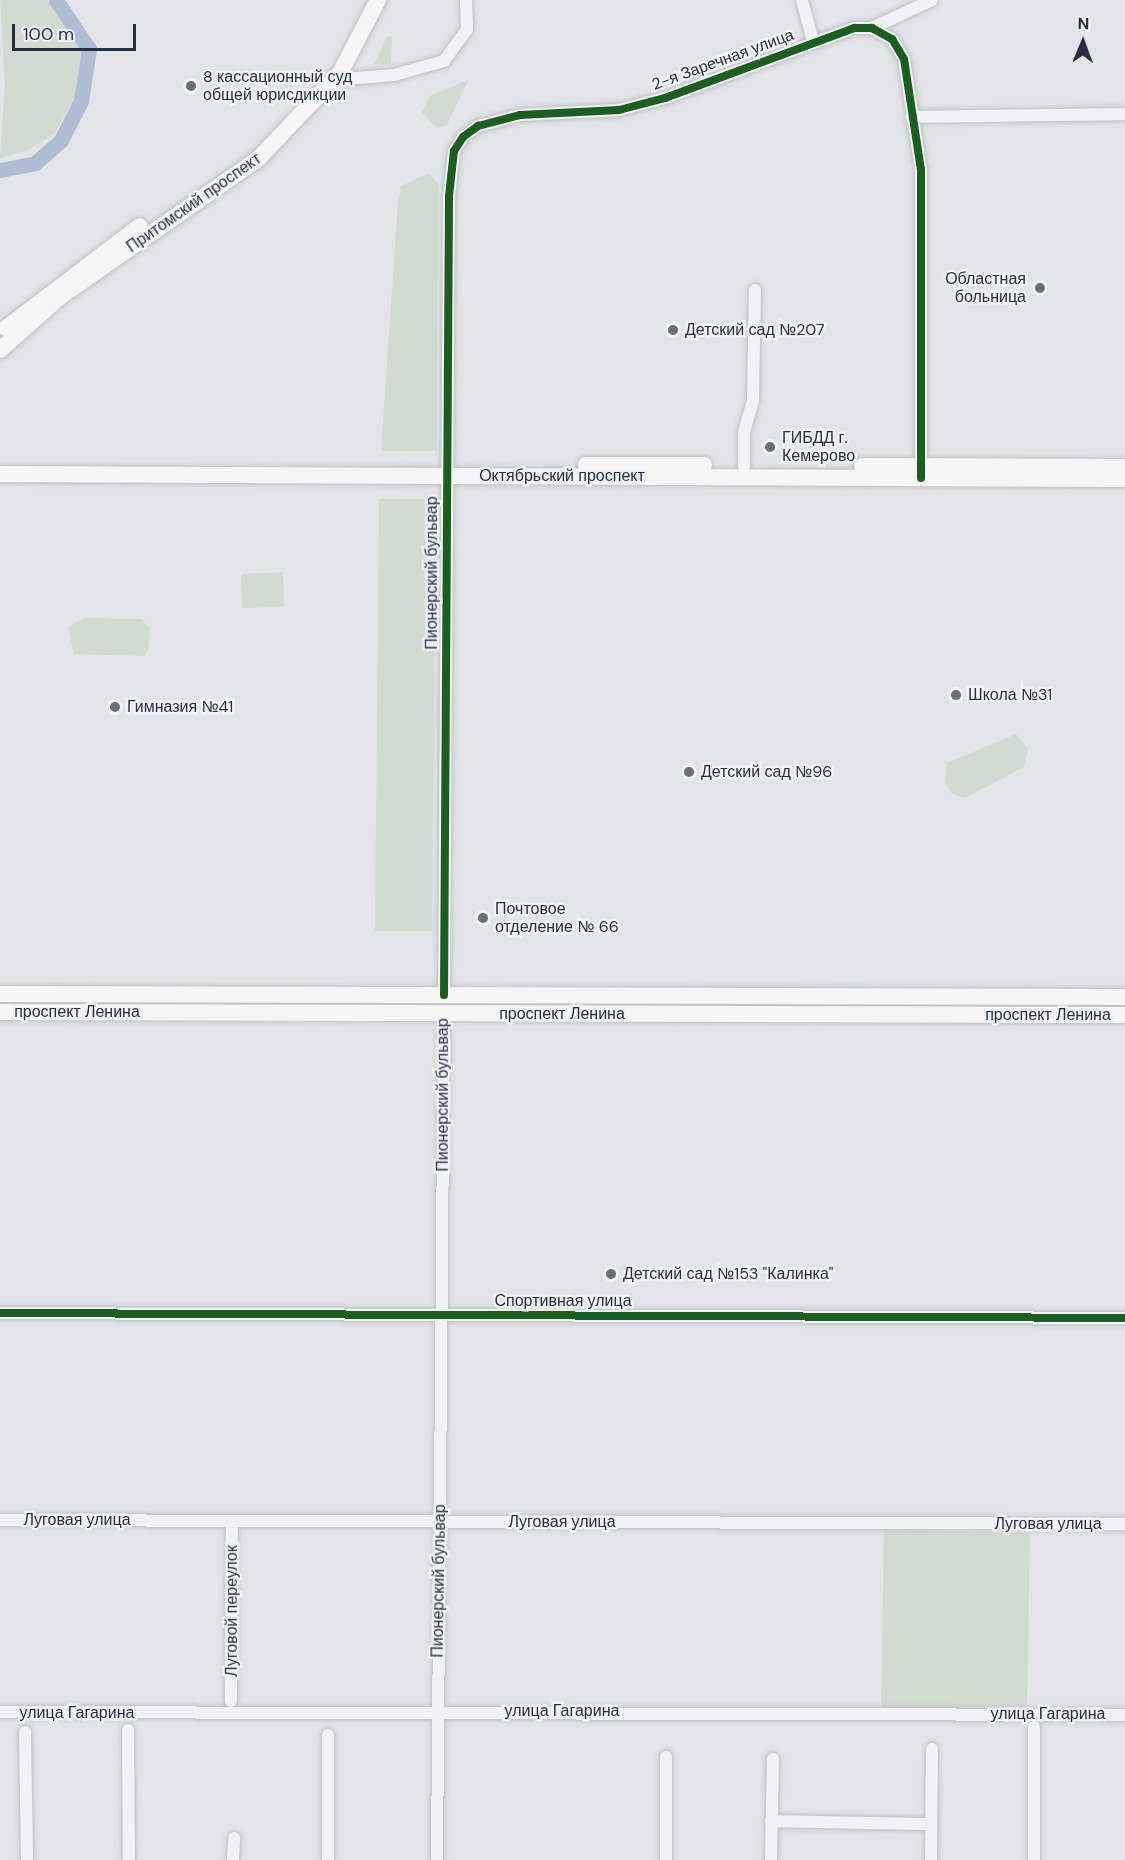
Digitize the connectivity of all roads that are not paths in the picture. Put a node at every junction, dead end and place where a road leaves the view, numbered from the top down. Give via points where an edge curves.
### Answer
1 (369, 0) edge
2 (378, 0) edge
3 (466, 0) edge
4 (802, 0) edge
5 (932, 0) edge
6 (872, 28) junction
7 (813, 41) junction
8 (334, 80) junction
9 (1125, 114) edge
10 (911, 117) junction
11 (454, 151) joint
12 (754, 290) dead end
13 (0, 334) edge
14 (0, 350) edge
15 (0, 464) edge
16 (744, 466) junction
17 (1125, 467) edge
18 (446, 470) junction
19 (921, 472) junction
20 (0, 474) edge
21 (1125, 479) edge
22 (0, 994) edge
23 (444, 995) junction
24 (946, 996) junction
25 (1125, 997) edge
26 (0, 1012) edge
27 (444, 1013) junction
28 (949, 1014) junction
29 (1125, 1015) edge
30 (0, 1313) edge
31 (442, 1314) junction
32 (1125, 1318) edge
33 (0, 1520) edge
34 (232, 1521) junction
35 (441, 1522) junction
36 (1125, 1524) edge
37 (231, 1701) dead end
38 (0, 1712) edge
39 (437, 1714) junction
40 (1125, 1715) edge
41 (1034, 1726) dead end
42 (128, 1730) dead end
43 (25, 1732) dead end
44 (328, 1735) dead end
45 (932, 1749) dead end
46 (666, 1757) dead end
47 (772, 1759) dead end
48 (771, 1821) junction
49 (931, 1824) junction
50 (234, 1838) dead end
51 (27, 1860) edge
52 (129, 1860) edge
53 (233, 1860) edge
54 (328, 1860) edge
55 (437, 1860) edge
56 (666, 1860) edge
57 (771, 1860) edge
58 (931, 1860) edge
59 (1034, 1860) edge

1 - 13 main road, Притомский проспект via 327,76 256,149 59,283
2 - 8 main road, Притомский проспект
3 - 8 street via 467,29 444,62 394,75
4 - 7 street
5 - 6 street, 2-я Заречная улица
6 - 7 street, 2-я Заречная улица via 854,28
6 - 10 street via 899,47
7 - 11 street, 2-я Заречная улица via 619,110 496,120 477,126
8 - 14 main road, Притомский проспект via 248,168 60,297
9 - 10 street
10 - 19 street via 921,170
11 - 18 street, Пионерский бульвар
12 - 16 street via 753,401 744,432
15 - 18 main road, Октябрьский проспект
16 - 18 main road, Октябрьский проспект
16 - 19 main road, Октябрьский проспект
17 - 19 main road, Октябрьский проспект
18 - 19 main road, Октябрьский проспект
18 - 20 main road, Октябрьский проспект
18 - 23 street, Пионерский бульвар
19 - 21 main road, Октябрьский проспект
22 - 23 main road, проспект Ленина
23 - 24 main road, проспект Ленина
23 - 27 main road, Пионерский бульвар
24 - 25 main road, проспект Ленина
24 - 28 main road
26 - 27 main road, проспект Ленина
27 - 28 main road, проспект Ленина
27 - 31 street, Пионерский бульвар
28 - 29 main road, проспект Ленина
30 - 31 street, Спортивная улица
31 - 32 street, Спортивная улица
31 - 35 street, Пионерский бульвар
33 - 34 street, Луговая улица
34 - 35 street, Луговая улица
34 - 37 street, Луговой переулок
35 - 36 street, Луговая улица
35 - 39 street, Пионерский бульвар
38 - 39 street, улица Гагарина
39 - 40 street, улица Гагарина
39 - 55 street, Пионерский бульвар
41 - 59 street
42 - 52 street
43 - 51 street
44 - 54 street
45 - 49 street
46 - 56 street
47 - 48 street
48 - 49 street
48 - 57 street
49 - 58 street
50 - 53 street

